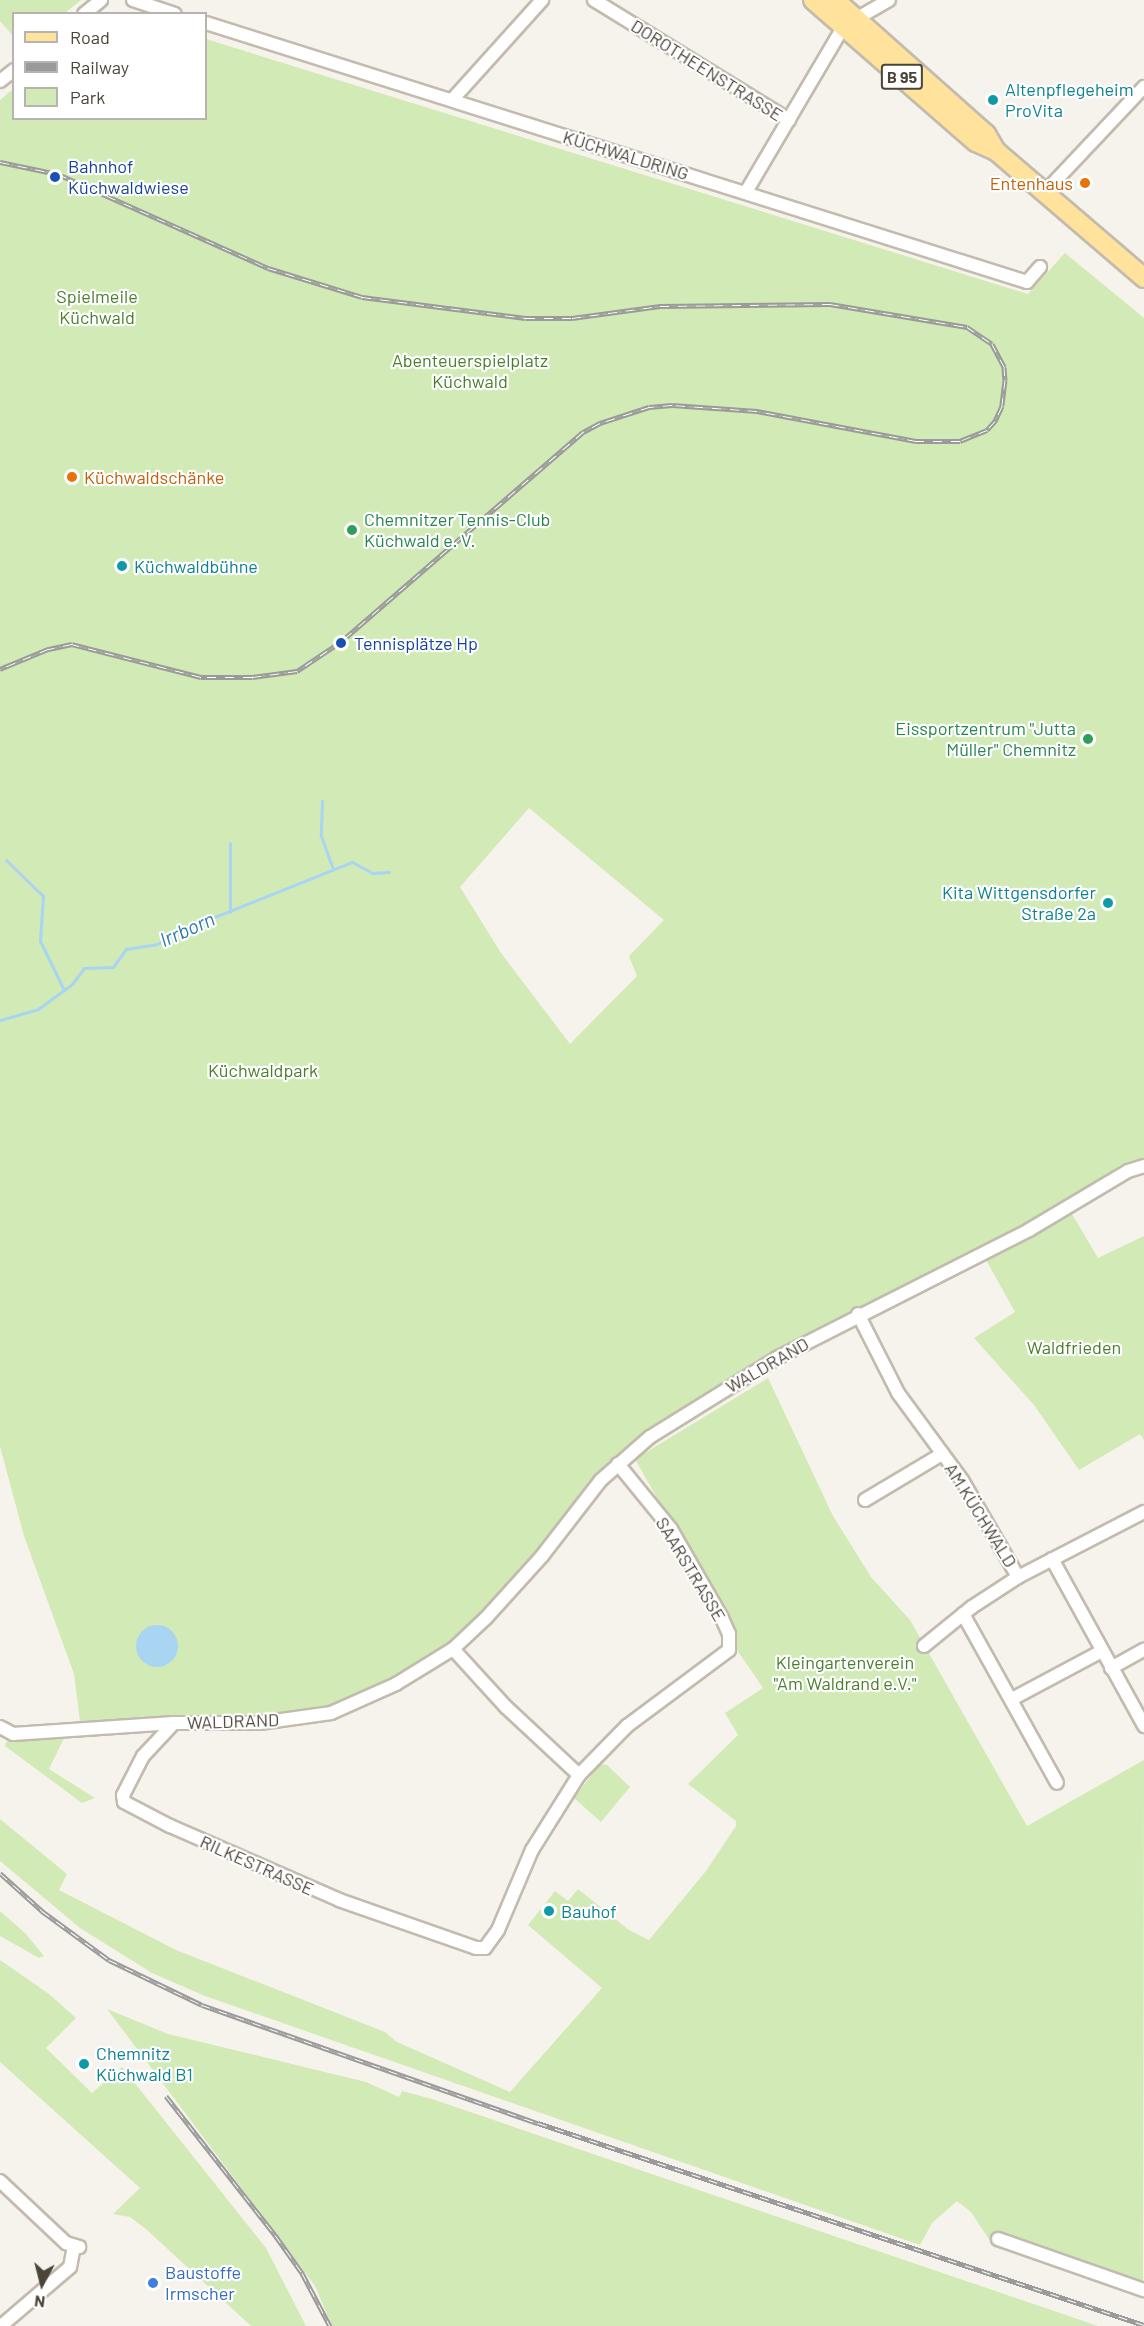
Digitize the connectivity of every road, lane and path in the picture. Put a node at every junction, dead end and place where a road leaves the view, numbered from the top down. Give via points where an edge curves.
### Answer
1 (101, 0) edge
2 (133, 0) edge
3 (542, 0) edge
4 (594, 0) edge
5 (813, 0) edge
6 (835, 0) edge
7 (889, 0) edge
8 (86, 12) edge
9 (169, 12) edge
10 (207, 23) edge
11 (850, 23) junction
12 (12, 72) edge
13 (0, 81) edge
14 (1144, 87) edge
15 (452, 100) junction
16 (789, 120) junction
17 (746, 192) junction
18 (1044, 193) junction
19 (1040, 267) dead end
20 (1144, 278) edge
21 (1144, 1166) edge
22 (858, 1314) junction
23 (942, 1454) junction
24 (618, 1464) junction
25 (865, 1500) dead end
26 (1144, 1512) edge
27 (1052, 1559) junction
28 (1018, 1576) junction
29 (963, 1614) junction
30 (924, 1646) dead end
31 (453, 1650) junction
32 (1144, 1650) edge
33 (1102, 1652) junction
34 (1111, 1668) junction
35 (1012, 1699) junction
36 (174, 1723) junction
37 (1144, 1726) edge
38 (0, 1727) edge
39 (579, 1774) junction
40 (1057, 1783) dead end
41 (0, 2181) edge
42 (998, 2239) dead end
43 (1144, 2290) edge
44 (1, 2326) edge

1 - 8 street
2 - 9 street
3 - 15 street
4 - 16 street, DOROTHEENSTRASSE
5 - 11 main road, B 95
6 - 11 main road, B 95
7 - 11 street
10 - 15 street, KÜCHWALDRING
11 - 16 street
11 - 18 main road, B 95 via 976,142 996,151
12 - 13 street
14 - 18 street
15 - 17 street, KÜCHWALDRING
16 - 17 street
17 - 19 street, KÜCHWALDRING via 1028,282
18 - 20 main road, B 95
21 - 22 street, WALDRAND via 1128,1171 1029,1230
22 - 23 street, AM KÜCHWALD via 898,1393
22 - 24 street, WALDRAND via 702,1403 650,1437
23 - 25 street, AM KÜCHWALD
23 - 28 street, AM KÜCHWALD via 983,1513
24 - 31 street, WALDRAND via 516,1587
24 - 39 street, SAARSTRASSE via 671,1529 722,1618 729,1634 729,1650 627,1726
26 - 27 street, AM KÜCHWALD
27 - 28 street, AM KÜCHWALD
27 - 33 street
28 - 29 street, AM KÜCHWALD
29 - 30 street, AM KÜCHWALD
29 - 35 street
31 - 36 street, WALDRAND via 396,1684 331,1713 260,1724
31 - 39 street via 506,1707
32 - 34 street
33 - 34 street
33 - 35 street
34 - 37 street
35 - 40 street
36 - 38 street, WALDRAND via 13,1734
36 - 39 street, RILKESTRASSE via 143,1756 123,1795 124,1802 339,1900 476,1948 485,1948 495,1936 532,1850
41 - 44 street via 48,2229 77,2246 70,2267
42 - 43 street

